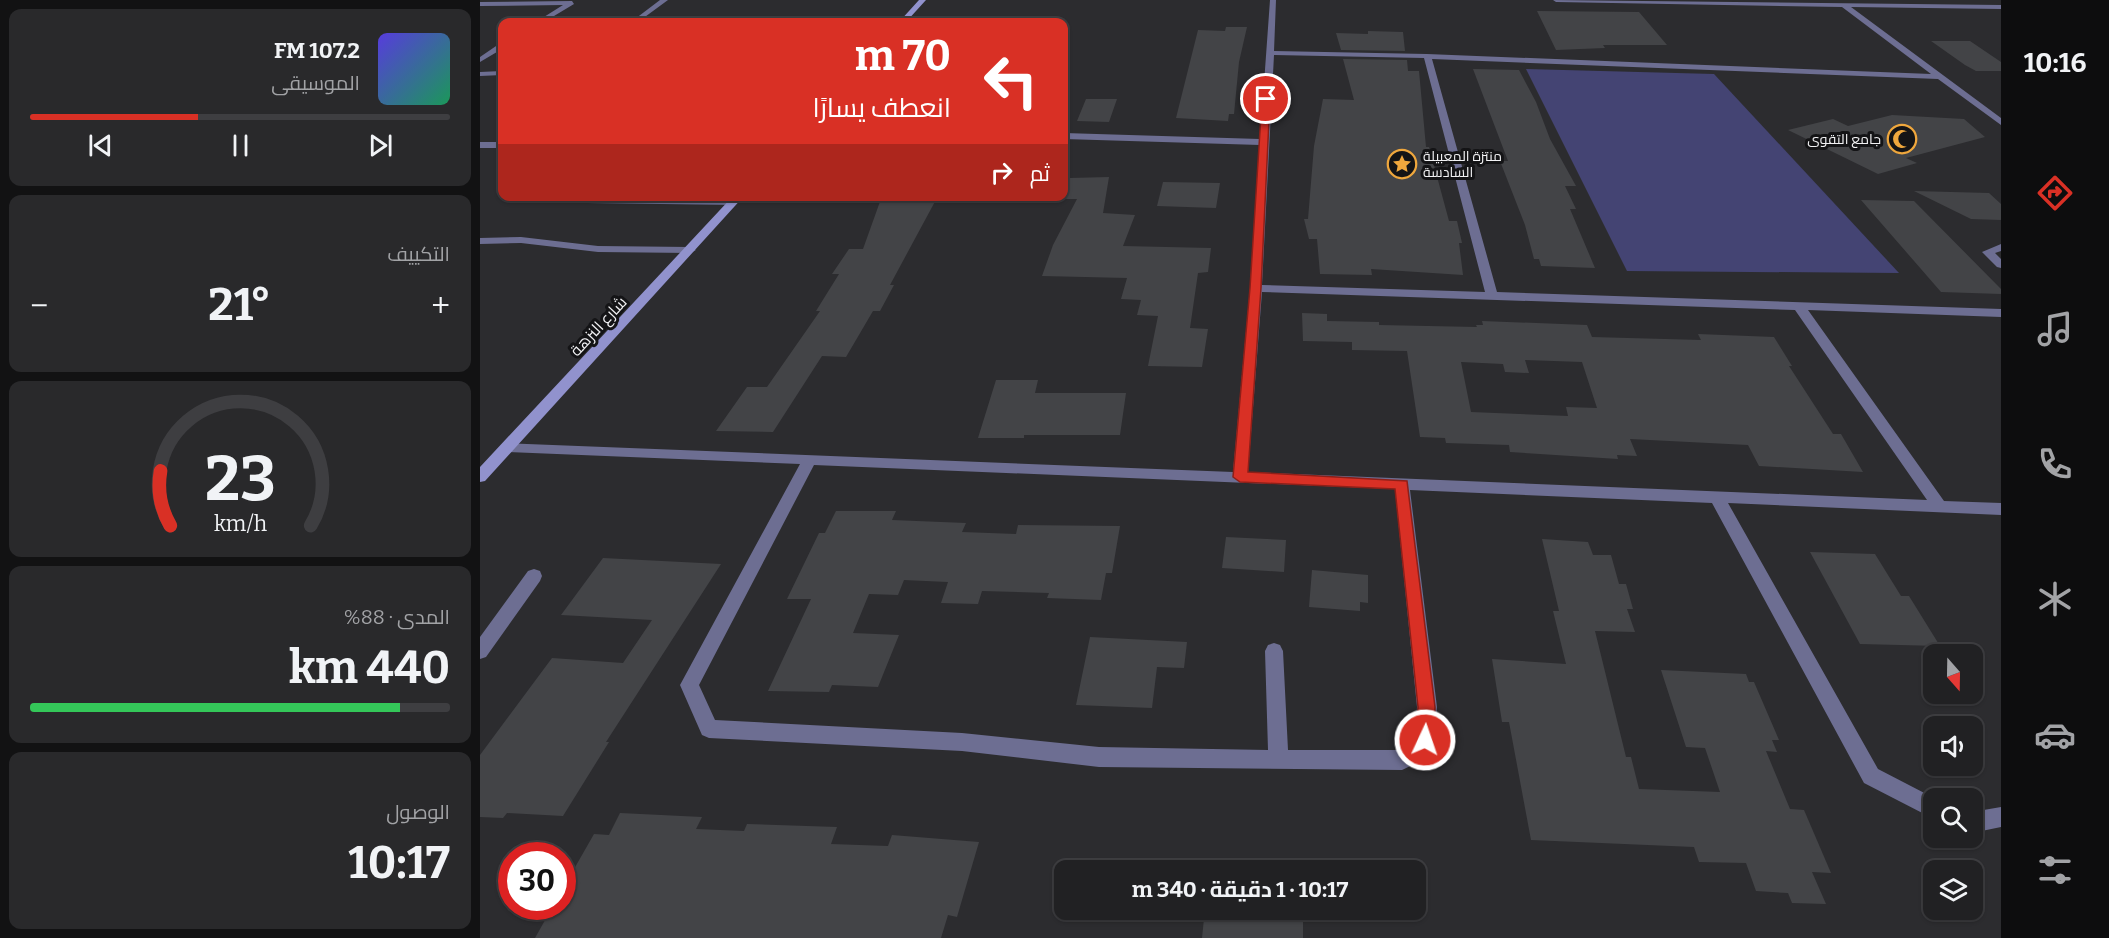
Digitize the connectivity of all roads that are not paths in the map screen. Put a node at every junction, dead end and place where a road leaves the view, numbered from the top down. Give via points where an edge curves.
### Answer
1 (664, 0) edge
2 (923, 0) edge
3 (1273, 0) edge
4 (1556, 0) edge
5 (1909, 0) edge
6 (1995, 0) edge
7 (1621, 1) edge
8 (575, 2) edge
9 (480, 4) edge
10 (1844, 5) junction
11 (2001, 5) edge
12 (1918, 6) junction
13 (547, 18) edge
14 (639, 18) edge
15 (906, 18) edge
16 (498, 49) edge
17 (1269, 53) junction
18 (1426, 56) junction
19 (480, 60) edge
20 (498, 73) edge
21 (480, 74) edge
22 (1942, 77) junction
23 (2001, 122) edge
24 (1068, 136) edge
25 (1263, 142) junction
26 (480, 145) edge
27 (498, 145) edge
28 (735, 201) edge
29 (480, 241) edge
30 (2001, 247) edge
31 (690, 250) junction
32 (2001, 265) edge
33 (1256, 288) junction
34 (1492, 295) junction
35 (1799, 306) junction
36 (2001, 313) edge
37 (508, 447) junction
38 (810, 459) junction
39 (480, 477) edge
40 (1240, 477) junction
41 (1402, 484) junction
42 (1717, 497) junction
43 (1940, 507) junction
44 (2001, 509) edge
45 (534, 576) dead end
46 (480, 651) edge
47 (1274, 651) dead end
48 (1278, 760) junction
49 (1923, 802) edge
50 (2001, 817) edge
51 (1983, 821) edge

1 - 14 street
2 - 15 main road
3 - 17 street
4 - 7 street
5 - 12 street
6 - 11 street
7 - 10 street
8 - 9 street
8 - 13 street
10 - 12 street
10 - 22 street
11 - 12 street
16 - 19 street
17 - 18 street
17 - 25 street
18 - 22 street
18 - 34 street
20 - 21 street
22 - 23 street
24 - 25 street
25 - 33 street
26 - 27 street
28 - 31 main road, شارع النزهة
29 - 31 street
30 - 32 street via 1988,252
31 - 37 main road, شارع النزهة
33 - 34 street
33 - 40 street
34 - 35 street
35 - 36 street
35 - 43 street
37 - 38 street
37 - 39 main road, شارع النزهة
38 - 40 street
38 - 48 street via 689,685 709,729 962,742 1099,757
40 - 41 street
41 - 42 street
41 - 48 street via 1427,707 1425,740 1402,760
42 - 43 street
42 - 49 street via 1871,776
43 - 44 street
45 - 46 street
47 - 48 street
50 - 51 street

